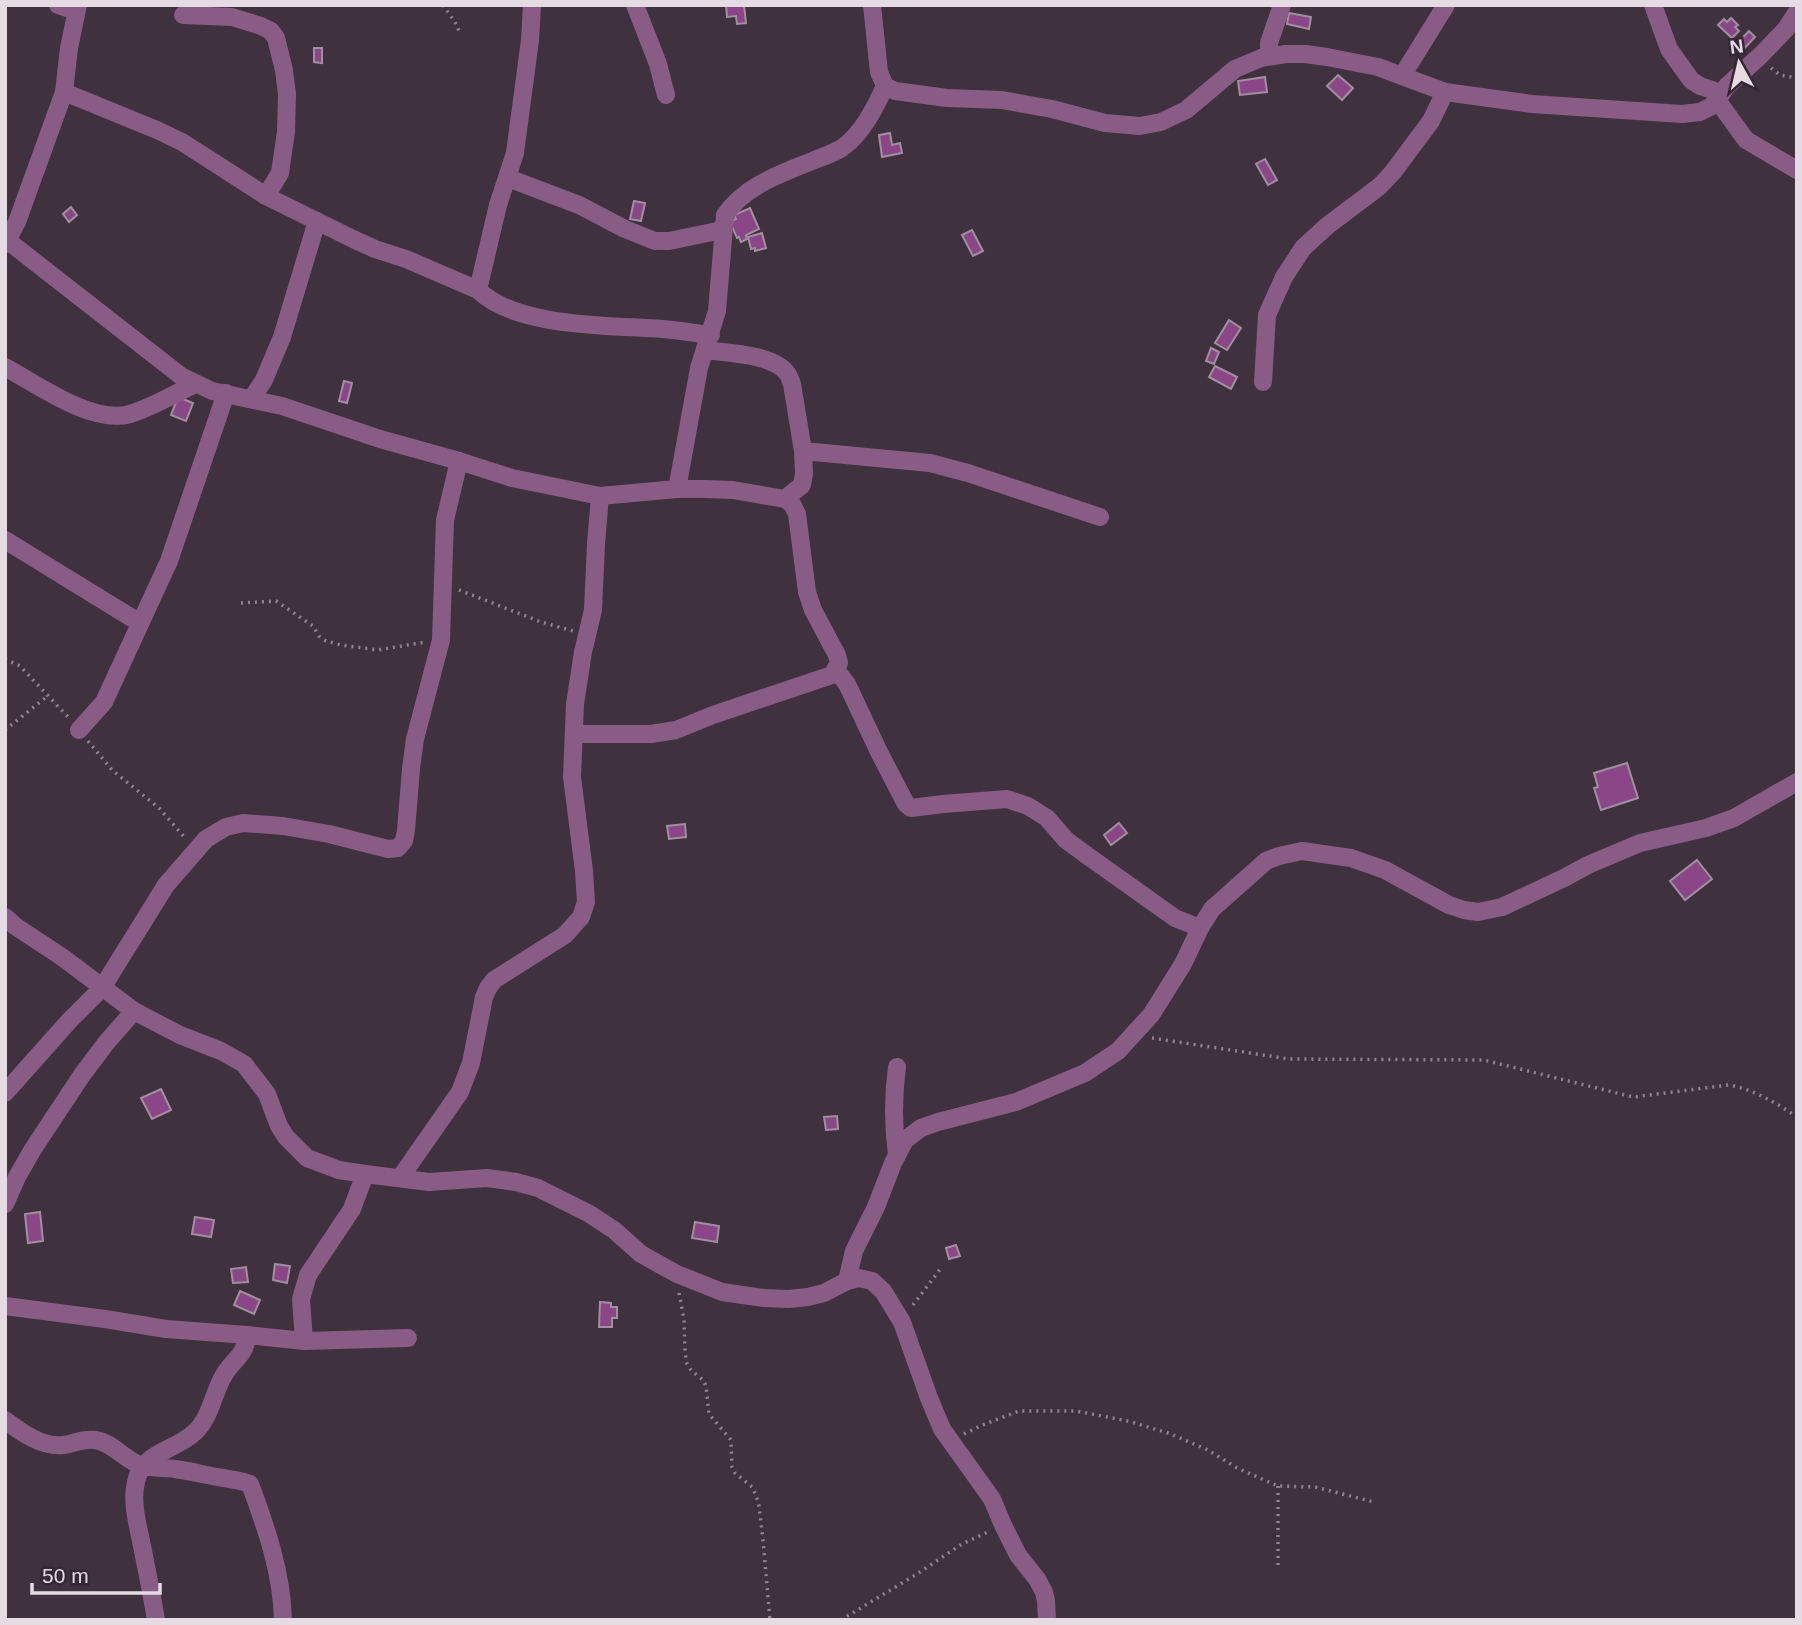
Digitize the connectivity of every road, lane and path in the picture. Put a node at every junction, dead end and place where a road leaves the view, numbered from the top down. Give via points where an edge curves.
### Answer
1 (58, 5) edge
2 (443, 5) edge
3 (532, 5) edge
4 (635, 5) edge
5 (872, 5) edge
6 (1282, 5) edge
7 (1446, 5) edge
8 (1653, 5) edge
9 (77, 8) edge
10 (1797, 12) edge
11 (183, 15) dead end
12 (460, 33) dead end
13 (1761, 55) junction
14 (1269, 56) junction
15 (1402, 76) junction
16 (1797, 78) edge
17 (885, 86) junction
18 (64, 92) junction
19 (1445, 92) junction
20 (666, 95) dead end
21 (1720, 97) junction
22 (1797, 170) edge
23 (508, 178) junction
24 (266, 196) junction
25 (11, 221) edge
26 (317, 221) junction
27 (722, 230) junction
28 (6, 243) edge
29 (478, 290) junction
30 (708, 343) junction
31 (5, 367) edge
32 (1263, 382) dead end
33 (195, 384) junction
34 (226, 394) junction
35 (252, 398) junction
36 (803, 452) junction
37 (460, 461) junction
38 (677, 489) junction
39 (600, 496) junction
40 (785, 499) junction
41 (1100, 517) dead end
42 (5, 540) edge
43 (444, 584) junction
44 (241, 603) dead end
45 (140, 623) junction
46 (587, 635) junction
47 (441, 640) junction
48 (5, 659) edge
49 (836, 670) junction
50 (49, 695) junction
51 (5, 730) edge
52 (79, 730) junction
53 (574, 734) junction
54 (1797, 782) edge
55 (196, 850) junction
56 (5, 917) edge
57 (1200, 928) junction
58 (102, 988) junction
59 (134, 1011) junction
60 (1133, 1036) junction
61 (897, 1067) dead end
62 (5, 1093) edge
63 (1797, 1117) edge
64 (897, 1154) junction
65 (365, 1174) junction
66 (400, 1178) junction
67 (5, 1204) edge
68 (941, 1268) dead end
69 (677, 1274) junction
70 (847, 1281) junction
71 (5, 1306) edge
72 (902, 1322) junction
73 (247, 1335) junction
74 (408, 1338) dead end
75 (304, 1342) junction
76 (5, 1420) edge
77 (951, 1442) junction
78 (142, 1466) junction
79 (1278, 1486) junction
80 (1374, 1502) dead end
81 (1003, 1525) junction
82 (1278, 1566) dead end
83 (156, 1620) edge
84 (283, 1620) edge
85 (770, 1620) edge
86 (841, 1620) edge
87 (1047, 1620) edge

1 - 9 street
2 - 12 path
3 - 23 street via 528,62
4 - 20 street
5 - 17 street via 879,72
6 - 14 street
7 - 15 street
8 - 21 street via 1669,49 1691,80
9 - 18 street
10 - 13 street
11 - 24 street via 232,17 261,26 276,38 287,94 286,132 280,173
13 - 16 path via 1776,73
13 - 21 street
14 - 15 street via 1328,57
14 - 17 street via 1235,69 1186,110 1140,126 1105,123 1002,100 947,98
15 - 19 street
17 - 27 street via 859,132 843,148 746,193 724,215
18 - 24 street via 182,142
18 - 25 street
19 - 21 street via 1532,104 1682,114 1700,112
19 - 32 street via 1432,121 1394,172 1303,248 1284,277 1268,315
21 - 22 street via 1746,140
23 - 27 street via 655,241
23 - 29 street
24 - 26 street
25 - 28 street
26 - 29 street
26 - 35 street via 282,337
27 - 30 street via 718,311
28 - 33 street
29 - 30 street via 516,311 565,322 667,329
30 - 36 street via 776,364 788,374
30 - 38 street via 699,368
31 - 33 street via 66,401 106,416 129,414
33 - 34 street
34 - 35 street
34 - 45 street via 169,561
35 - 37 street
36 - 40 street via 802,485
36 - 41 street via 930,463
37 - 39 street via 512,478
37 - 43 street via 445,520
38 - 39 street
38 - 40 street
39 - 46 street via 593,610
40 - 49 street via 797,514 807,592 837,655
42 - 45 street
43 - 46 path
43 - 47 street
44 - 47 path via 276,601 313,626 326,641 341,645 378,650
45 - 52 street via 104,702
46 - 53 street
47 - 55 street via 415,739 406,830 398,848 243,823 226,827
48 - 50 path via 20,666
49 - 53 street via 827,678 676,730
49 - 57 street via 911,808 1007,799 1028,806 1047,818 1066,840 1175,918
50 - 51 path
50 - 52 path
52 - 55 path via 112,770 159,808
53 - 66 street via 574,807 586,902 581,918 565,935 488,988 460,1092
54 - 57 street via 1734,818 1640,843 1502,907 1464,910 1385,870 1351,858 1303,851 1266,861 1212,909
55 - 58 street via 166,885
56 - 58 street
57 - 60 street via 1183,964
58 - 59 street
58 - 62 street
59 - 65 street via 244,1064 267,1094 286,1137 307,1158
59 - 67 street via 82,1075 33,1149
60 - 63 path via 1289,1059 1484,1060 1633,1097 1728,1085 1742,1087
60 - 64 street via 1085,1073 1016,1102 921,1128 905,1140
61 - 64 street
64 - 70 street via 854,1251
65 - 66 street
65 - 75 street via 352,1209 308,1275 302,1299
66 - 69 street via 429,1182 487,1178 538,1188 588,1213 640,1254
68 - 72 path
69 - 70 street via 722,1292 764,1298 808,1297
69 - 85 path via 687,1364 706,1386 709,1414 731,1440 735,1473 756,1495
70 - 72 street via 872,1281
71 - 73 street via 166,1329
72 - 77 street via 935,1415
73 - 75 street
73 - 78 street via 245,1349 225,1373 197,1431
74 - 75 street
76 - 78 street via 22,1433 53,1445 84,1439 105,1442
77 - 79 path via 1019,1412 1076,1411 1168,1433
77 - 81 street via 992,1499
78 - 83 street via 134,1496
78 - 84 street via 250,1484 266,1526
79 - 80 path via 1315,1487
79 - 82 path
81 - 86 path via 962,1544
81 - 87 street via 1044,1592

